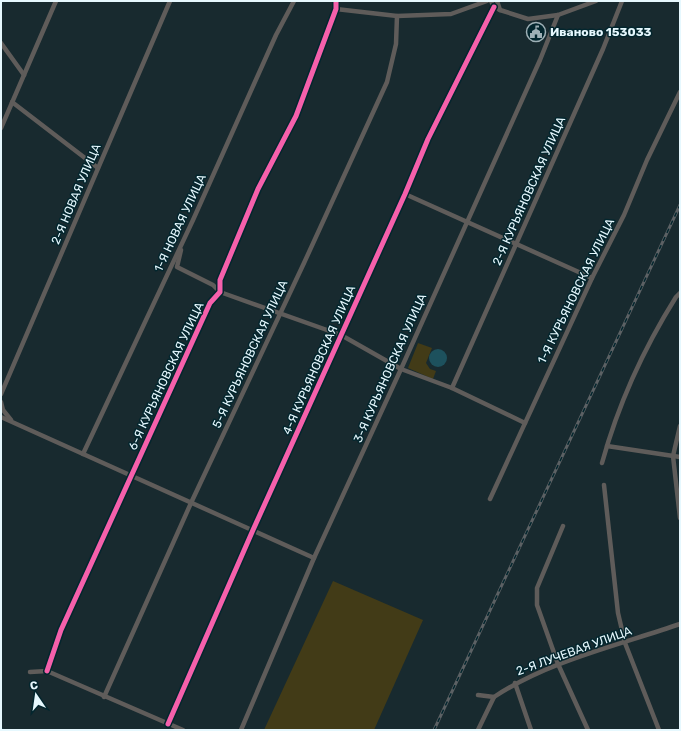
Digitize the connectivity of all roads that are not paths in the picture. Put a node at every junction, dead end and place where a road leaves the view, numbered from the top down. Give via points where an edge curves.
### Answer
1 (56, 1) edge
2 (170, 1) edge
3 (294, 1) edge
4 (336, 1) edge
5 (487, 1) edge
6 (491, 1) edge
7 (497, 1) edge
8 (596, 1) edge
9 (622, 1) edge
10 (494, 7) junction
11 (336, 9) junction
12 (500, 10) junction
13 (558, 15) junction
14 (397, 16) junction
15 (1, 43) edge
16 (24, 75) junction
17 (680, 92) edge
18 (12, 102) junction
19 (1, 128) edge
20 (98, 168) junction
21 (405, 194) junction
22 (467, 222) junction
23 (183, 240) junction
24 (516, 243) junction
25 (592, 278) junction
26 (220, 292) junction
27 (680, 293) edge
28 (281, 313) junction
29 (341, 335) junction
30 (401, 369) junction
31 (452, 388) junction
32 (1, 394) edge
33 (1, 402) edge
34 (1, 417) edge
35 (12, 421) junction
36 (525, 423) junction
37 (680, 426) edge
38 (607, 446) junction
39 (83, 454) junction
40 (673, 456) junction
41 (680, 457) edge
42 (602, 463) dead end
43 (132, 475) junction
44 (604, 485) dead end
45 (490, 499) dead end
46 (191, 504) junction
47 (680, 518) edge
48 (563, 526) dead end
49 (253, 530) junction
50 (314, 558) junction
51 (680, 624) edge
52 (625, 643) junction
53 (558, 664) junction
54 (47, 671) junction
55 (30, 672) dead end
56 (515, 683) junction
57 (478, 695) dead end
58 (104, 697) junction
59 (494, 697) junction
60 (168, 724) junction
61 (182, 730) edge
62 (241, 730) edge
63 (478, 730) edge
64 (531, 730) edge
65 (588, 730) edge
66 (660, 730) edge

1 - 16 street
2 - 20 street, 2-Я НОВАЯ УЛИЦА
3 - 23 street, 1-Я НОВАЯ УЛИЦА via 276,35
4 - 11 street, 6-Я КУРЬЯНОВСКАЯ УЛИЦА
5 - 14 street via 451,14
6 - 10 street
7 - 12 street
8 - 13 street
9 - 24 street, 2-Я КУРЬЯНОВСКАЯ УЛИЦА
10 - 12 street
10 - 21 street, 4-Я КУРЬЯНОВСКАЯ УЛИЦА via 428,139
11 - 14 street
11 - 26 street, 6-Я КУРЬЯНОВСКАЯ УЛИЦА via 296,116 258,189 220,280
12 - 13 street via 528,19
13 - 22 street, 3-Я КУРЬЯНОВСКАЯ УЛИЦА
14 - 28 street, 5-Я КУРЬЯНОВСКАЯ УЛИЦА via 396,44 387,82
15 - 16 street
16 - 18 street
17 - 25 street, 1-Я КУРЬЯНОВСКАЯ УЛИЦА
18 - 19 street
18 - 20 street
20 - 32 street, 2-Я НОВАЯ УЛИЦА
21 - 22 street
21 - 29 street, 4-Я КУРЬЯНОВСКАЯ УЛИЦА
22 - 24 street
22 - 30 street, 3-Я КУРЬЯНОВСКАЯ УЛИЦА
23 - 26 street via 177,267 213,285
23 - 39 street, 1-Я НОВАЯ УЛИЦА
24 - 25 street
24 - 31 street, 2-Я КУРЬЯНОВСКАЯ УЛИЦА
25 - 36 street, 1-Я КУРЬЯНОВСКАЯ УЛИЦА
26 - 28 street
26 - 43 street, 6-Я КУРЬЯНОВСКАЯ УЛИЦА via 210,303
27 - 38 street via 656,328 613,426
28 - 29 street
28 - 46 street, 5-Я КУРЬЯНОВСКАЯ УЛИЦА
29 - 30 street
29 - 49 street, 4-Я КУРЬЯНОВСКАЯ УЛИЦА
30 - 31 street
30 - 50 street, 3-Я КУРЬЯНОВСКАЯ УЛИЦА
31 - 36 street
33 - 35 street via 2,410
34 - 35 street
35 - 39 street
36 - 45 street, 1-Я КУРЬЯНОВСКАЯ УЛИЦА
37 - 40 street
38 - 40 street
38 - 42 street
39 - 43 street
40 - 41 street
40 - 47 street
43 - 46 street
43 - 54 street, 6-Я КУРЬЯНОВСКАЯ УЛИЦА via 61,630
44 - 52 street via 618,613
46 - 49 street
46 - 58 street, 5-Я КУРЬЯНОВСКАЯ УЛИЦА
48 - 53 street via 537,588 537,605
49 - 50 street
49 - 60 street, 4-Я КУРЬЯНОВСКАЯ УЛИЦА
50 - 62 street, 3-Я КУРЬЯНОВСКАЯ УЛИЦА
51 - 52 street, 2-Я ЛУЧЕВАЯ УЛИЦА
52 - 53 street, 2-Я ЛУЧЕВАЯ УЛИЦА
52 - 66 street
53 - 56 street, 2-Я ЛУЧЕВАЯ УЛИЦА
53 - 65 street
54 - 55 street
54 - 58 street
56 - 59 street, 2-Я ЛУЧЕВАЯ УЛИЦА
56 - 64 street
57 - 59 street
58 - 60 street
59 - 63 street
60 - 61 street

